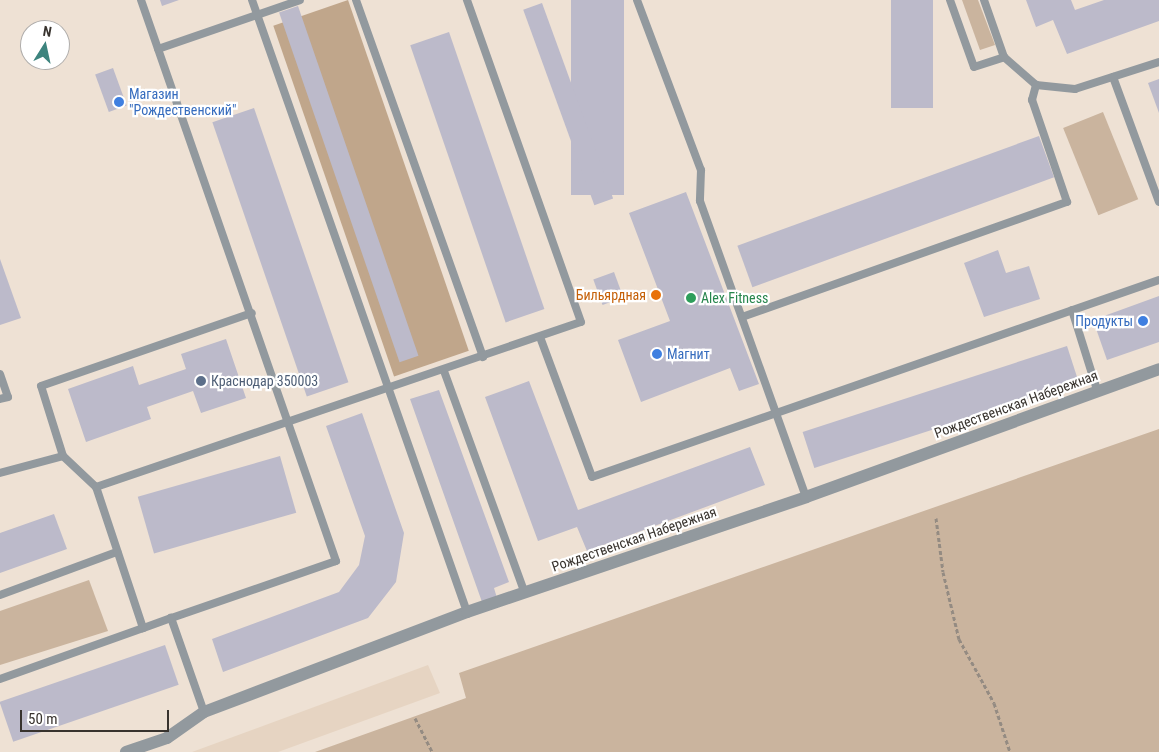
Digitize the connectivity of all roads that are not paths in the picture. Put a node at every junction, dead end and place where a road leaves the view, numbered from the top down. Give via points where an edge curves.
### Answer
1 (140, 0) edge
2 (252, 0) edge
3 (300, 0) edge
4 (356, 0) edge
5 (467, 0) edge
6 (637, 0) edge
7 (950, 0) edge
8 (984, 0) edge
9 (256, 14) junction
10 (158, 49) junction
11 (1004, 57) junction
12 (1159, 62) edge
13 (1113, 77) junction
14 (1036, 85) junction
15 (1159, 202) edge
16 (1159, 280) edge
17 (1072, 310) junction
18 (252, 313) junction
19 (742, 317) junction
20 (540, 336) junction
21 (483, 357) junction
22 (1159, 369) edge
23 (444, 371) junction
24 (0, 374) edge
25 (390, 388) junction
26 (1097, 390) junction
27 (0, 400) edge
28 (776, 412) junction
29 (289, 422) junction
30 (63, 456) junction
31 (0, 473) edge
32 (96, 488) junction
33 (806, 497) junction
34 (117, 552) junction
35 (525, 593) junction
36 (0, 595) edge
37 (467, 612) junction
38 (171, 618) junction
39 (142, 628) junction
40 (0, 679) edge
41 (204, 712) junction
42 (126, 752) edge

1 - 10 lane
2 - 9 lane
3 - 9 lane
4 - 21 lane
5 - 20 lane via 581,322
6 - 19 lane via 701,170 700,201
7 - 11 lane via 974,67
8 - 11 lane
9 - 10 lane
9 - 25 lane
10 - 18 lane
11 - 14 lane
12 - 13 lane
13 - 14 lane via 1075,89
13 - 15 lane
14 - 19 lane via 1032,100 1068,202
16 - 17 lane
17 - 26 lane
17 - 28 lane
18 - 29 lane
18 - 30 lane via 40,386
19 - 28 lane
20 - 21 lane
20 - 28 lane via 592,477
21 - 23 lane
22 - 26 street, Рождественская Набережная
23 - 25 lane
23 - 35 lane
24 - 27 lane via 8,397
25 - 29 lane
25 - 37 lane
26 - 33 street, Рождественская Набережная
28 - 33 lane
29 - 32 lane
29 - 38 lane via 336,561
30 - 31 lane
30 - 32 lane
32 - 34 lane
33 - 35 street, Рождественская Набережная
34 - 36 lane
34 - 39 lane
35 - 37 street, Рождественская Набережная
37 - 41 street, Рождественская Набережная
38 - 39 lane
38 - 41 lane
39 - 40 lane
41 - 42 street, Рождественская Набережная via 167,738

